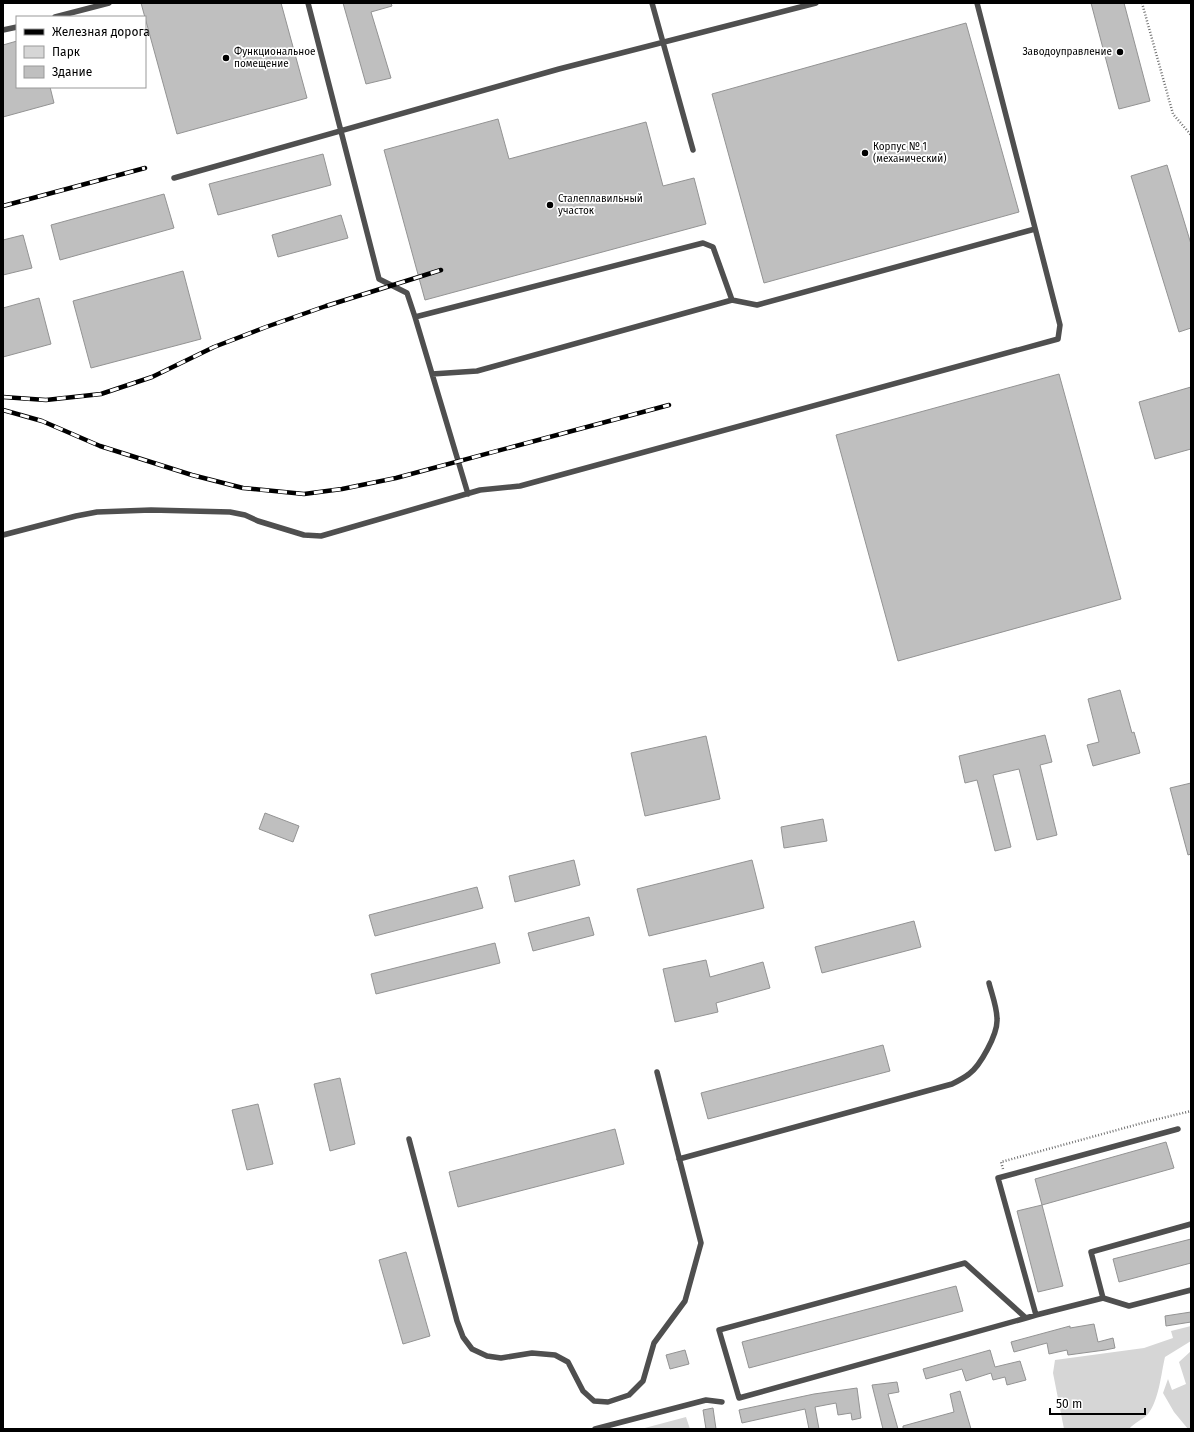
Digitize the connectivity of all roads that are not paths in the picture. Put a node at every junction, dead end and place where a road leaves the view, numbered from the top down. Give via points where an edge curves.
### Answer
1 (109, 3) edge
2 (308, 3) edge
3 (652, 3) edge
4 (816, 3) edge
5 (976, 3) edge
6 (59, 16) edge
7 (16, 27) edge
8 (3, 30) edge
9 (664, 43) junction
10 (341, 130) junction
11 (693, 150) dead end
12 (174, 178) dead end
13 (1035, 229) junction
14 (732, 300) junction
15 (416, 317) junction
16 (432, 374) junction
17 (468, 494) junction
18 (3, 535) edge
19 (989, 982) dead end
20 (657, 1072) dead end
21 (1178, 1129) dead end
22 (409, 1139) dead end
23 (679, 1159) junction
24 (1191, 1224) edge
25 (1191, 1290) edge
26 (1103, 1298) junction
27 (1036, 1316) junction
28 (1026, 1318) junction
29 (722, 1402) dead end
30 (595, 1429) edge

1 - 6 lane
2 - 10 lane
3 - 9 lane
4 - 9 lane
5 - 13 lane
7 - 8 lane
9 - 10 lane via 559,69
9 - 11 lane
10 - 12 lane
10 - 15 lane via 379,279 407,293
13 - 14 lane via 757,305
13 - 17 lane via 1060,325 1058,339 520,486
14 - 15 lane via 713,247 703,243
14 - 16 lane via 477,371
15 - 16 lane
16 - 17 lane
17 - 18 lane via 321,536 304,535 230,512 151,510 97,512
19 - 23 lane via 997,1021 992,1040 970,1074 952,1084
20 - 23 lane
21 - 27 lane via 998,1178
22 - 23 lane via 463,1337 472,1349 487,1356 501,1358 532,1352 556,1355 568,1362 583,1391 594,1401 608,1402 629,1395 643,1381 654,1343 685,1301 701,1243
24 - 26 lane via 1091,1252
25 - 26 lane via 1129,1306
26 - 27 lane
27 - 28 lane
28 - 28 lane via 739,1398 719,1330 965,1263
29 - 30 lane via 706,1400

